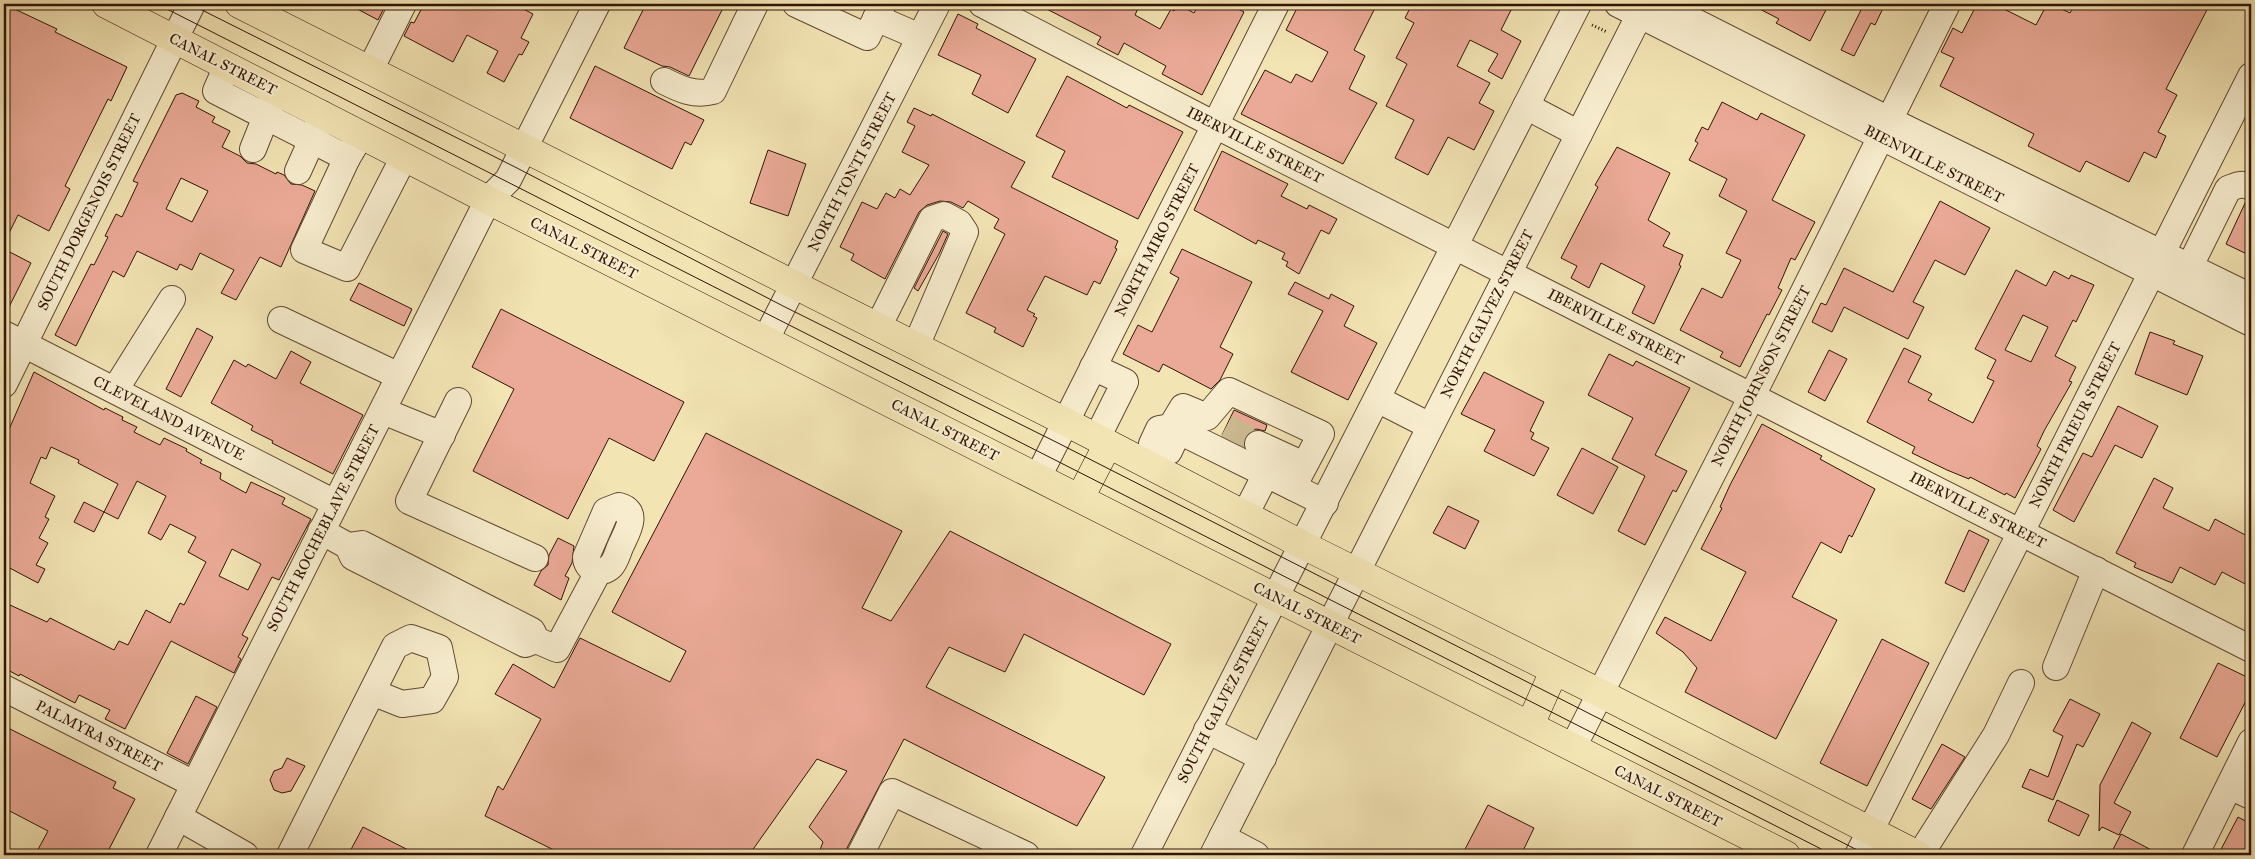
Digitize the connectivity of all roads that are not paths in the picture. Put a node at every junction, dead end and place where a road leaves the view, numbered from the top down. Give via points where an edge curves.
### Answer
1 (106, 4) edge
2 (192, 4) edge
3 (239, 4) edge
4 (597, 4) edge
5 (755, 4) edge
6 (796, 4) edge
7 (937, 4) edge
8 (982, 4) edge
9 (1276, 4) edge
10 (1947, 4) edge
11 (1641, 7) edge
12 (398, 9) edge
13 (876, 11) edge
14 (1581, 12) edge
15 (920, 37) junction
16 (174, 39) junction
17 (370, 70) junction
18 (2251, 76) edge
19 (664, 81) dead end
20 (272, 104) junction
21 (1526, 106) junction
22 (322, 114) junction
23 (1215, 125) junction
24 (1885, 128) junction
25 (361, 134) junction
26 (1579, 134) junction
27 (312, 140) junction
28 (525, 148) junction
29 (253, 149) dead end
30 (404, 157) junction
31 (347, 158) junction
32 (298, 171) dead end
33 (2251, 187) edge
34 (488, 200) junction
35 (1454, 246) junction
36 (2158, 263) junction
37 (2190, 266) junction
38 (1508, 272) junction
39 (794, 284) junction
40 (2251, 297) edge
41 (172, 299) dead end
42 (281, 320) dead end
43 (2251, 323) edge
44 (878, 326) junction
45 (14, 339) edge
46 (766, 340) junction
47 (916, 346) junction
48 (1093, 367) junction
49 (399, 376) junction
50 (4, 384) edge
51 (115, 390) junction
52 (1752, 396) junction
53 (1377, 399) junction
54 (458, 401) dead end
55 (383, 411) junction
56 (1066, 422) junction
57 (1430, 426) junction
58 (1170, 427) junction
59 (1321, 434) junction
60 (442, 435) junction
61 (1102, 441) junction
62 (1352, 448) junction
63 (1263, 451) junction
64 (1153, 458) junction
65 (1299, 476) junction
66 (1038, 477) junction
67 (1080, 498) junction
68 (335, 503) junction
69 (1325, 503) junction
70 (1245, 515) junction
71 (321, 531) junction
72 (2020, 532) junction
73 (1303, 545) junction
74 (535, 558) dead end
75 (2096, 570) junction
76 (598, 572) dead end
77 (1358, 573) junction
78 (1276, 597) junction
79 (1331, 625) junction
80 (2251, 650) edge
81 (2056, 667) dead end
82 (1554, 671) junction
83 (2021, 683) dead end
84 (4, 688) edge
85 (372, 692) dead end
86 (1600, 693) junction
87 (1530, 725) junction
88 (1207, 730) junction
89 (2251, 742) edge
90 (1573, 747) junction
91 (1263, 758) junction
92 (194, 784) junction
93 (2240, 791) edge
94 (178, 817) junction
95 (1870, 831) junction
96 (1218, 846) edge
97 (159, 855) edge
98 (243, 855) edge
99 (290, 855) edge
100 (860, 855) edge
101 (1026, 855) edge
102 (1144, 855) edge
103 (1256, 855) edge
104 (1786, 855) edge
105 (1858, 855) edge
106 (1919, 855) edge
107 (2195, 855) edge

1 - 16 main road, CANAL STREET
2 - 16 street, SOUTH DORGENOIS STREET
3 - 17 main road
4 - 28 street, SOUTH ROCHEBLAVE STREET
5 - 19 street via 712,91 685,91
6 - 13 street via 867,37
7 - 15 street, NORTH TONTI STREET
8 - 23 street, IBERVILLE STREET
9 - 23 street, NORTH MIRO STREET
10 - 24 street, NORTH JOHNSON STREET
11 - 24 street, BIENVILLE STREET
11 - 26 street, NORTH GALVEZ STREET
12 - 17 street
13 - 15 street
14 - 21 street
15 - 39 street, NORTH TONTI STREET
16 - 20 main road, CANAL STREET via 227,66
16 - 45 street, SOUTH DORGENOIS STREET
17 - 28 main road
18 - 36 street, NORTH PRIEUR STREET
20 - 22 main road, CANAL STREET
20 - 27 street
20 - 29 street
21 - 26 street
21 - 35 street
22 - 25 main road, CANAL STREET
22 - 27 street
23 - 35 street, IBERVILLE STREET
23 - 48 street, NORTH MIRO STREET
24 - 36 street, BIENVILLE STREET
24 - 52 street, NORTH JOHNSON STREET
25 - 30 main road, CANAL STREET
25 - 31 street
26 - 38 street, NORTH GALVEZ STREET
27 - 31 street
27 - 32 street
28 - 34 street, SOUTH ROCHEBLAVE STREET via 508,180
28 - 39 main road
30 - 31 street via 346,268 304,250
30 - 34 main road, CANAL STREET
33 - 37 street via 2238,184 2228,189
34 - 46 main road, CANAL STREET
34 - 49 street, SOUTH ROCHEBLAVE STREET
35 - 38 street, IBERVILLE STREET
35 - 53 street
36 - 37 street, BIENVILLE STREET
36 - 43 street, BIENVILLE STREET
36 - 72 street, NORTH PRIEUR STREET
37 - 40 street, BIENVILLE STREET
38 - 52 street, IBERVILLE STREET
38 - 57 street, NORTH GALVEZ STREET
39 - 44 main road
39 - 46 street, NORTH TONTI STREET
41 - 51 street
42 - 49 street
44 - 47 main road
44 - 47 street via 932,218 944,215 959,223 965,232
45 - 50 street, SOUTH DORGENOIS STREET
45 - 51 street, CLEVELAND AVENUE
46 - 66 main road, CANAL STREET
47 - 56 main road
48 - 56 street, NORTH MIRO STREET
48 - 61 street via 1125,382
49 - 55 street, SOUTH ROCHEBLAVE STREET
51 - 68 street, CLEVELAND AVENUE
52 - 72 street, IBERVILLE STREET
52 - 86 street, NORTH JOHNSON STREET
53 - 57 street
53 - 62 street
54 - 60 street
55 - 60 street
55 - 68 street, SOUTH ROCHEBLAVE STREET
56 - 61 main road
56 - 66 street, NORTH MIRO STREET
57 - 77 street, NORTH GALVEZ STREET
58 - 59 street via 1183,407 1221,425 1229,391
58 - 63 street
58 - 64 street via 1176,436 1169,451
59 - 62 street
59 - 65 street
60 - 74 street via 409,501
61 - 64 main road
61 - 67 main road
62 - 69 street
63 - 65 street
63 - 70 street
64 - 70 main road
65 - 69 street
66 - 67 main road, CANAL STREET
67 - 78 main road, CANAL STREET
68 - 71 street, SOUTH ROCHEBLAVE STREET
69 - 73 street
70 - 73 main road
71 - 76 street via 348,546 353,557 525,644 536,640 557,648
71 - 92 street, SOUTH ROCHEBLAVE STREET
72 - 75 street, IBERVILLE STREET
72 - 95 street, NORTH PRIEUR STREET
73 - 77 main road
73 - 78 street, SOUTH GALVEZ STREET
75 - 80 street, IBERVILLE STREET
75 - 81 street
77 - 79 street, NORTH GALVEZ STREET
77 - 82 main road
78 - 79 main road, CANAL STREET
78 - 88 street, SOUTH GALVEZ STREET
79 - 87 main road, CANAL STREET
79 - 91 street
82 - 86 main road
82 - 87 main road
83 - 106 street via 1996,735
84 - 92 street, PALMYRA STREET
85 - 99 street
86 - 90 street, NORTH JOHNSON STREET
86 - 95 main road
87 - 90 main road, CANAL STREET
88 - 91 street
88 - 102 street, SOUTH GALVEZ STREET
89 - 93 street
90 - 104 main road, CANAL STREET
91 - 96 street
92 - 94 street, SOUTH ROCHEBLAVE STREET
93 - 107 street
94 - 97 street, SOUTH ROCHEBLAVE STREET
94 - 98 street
95 - 105 street, NORTH PRIEUR STREET
95 - 106 main road
96 - 103 street
100 - 101 street via 892,792

